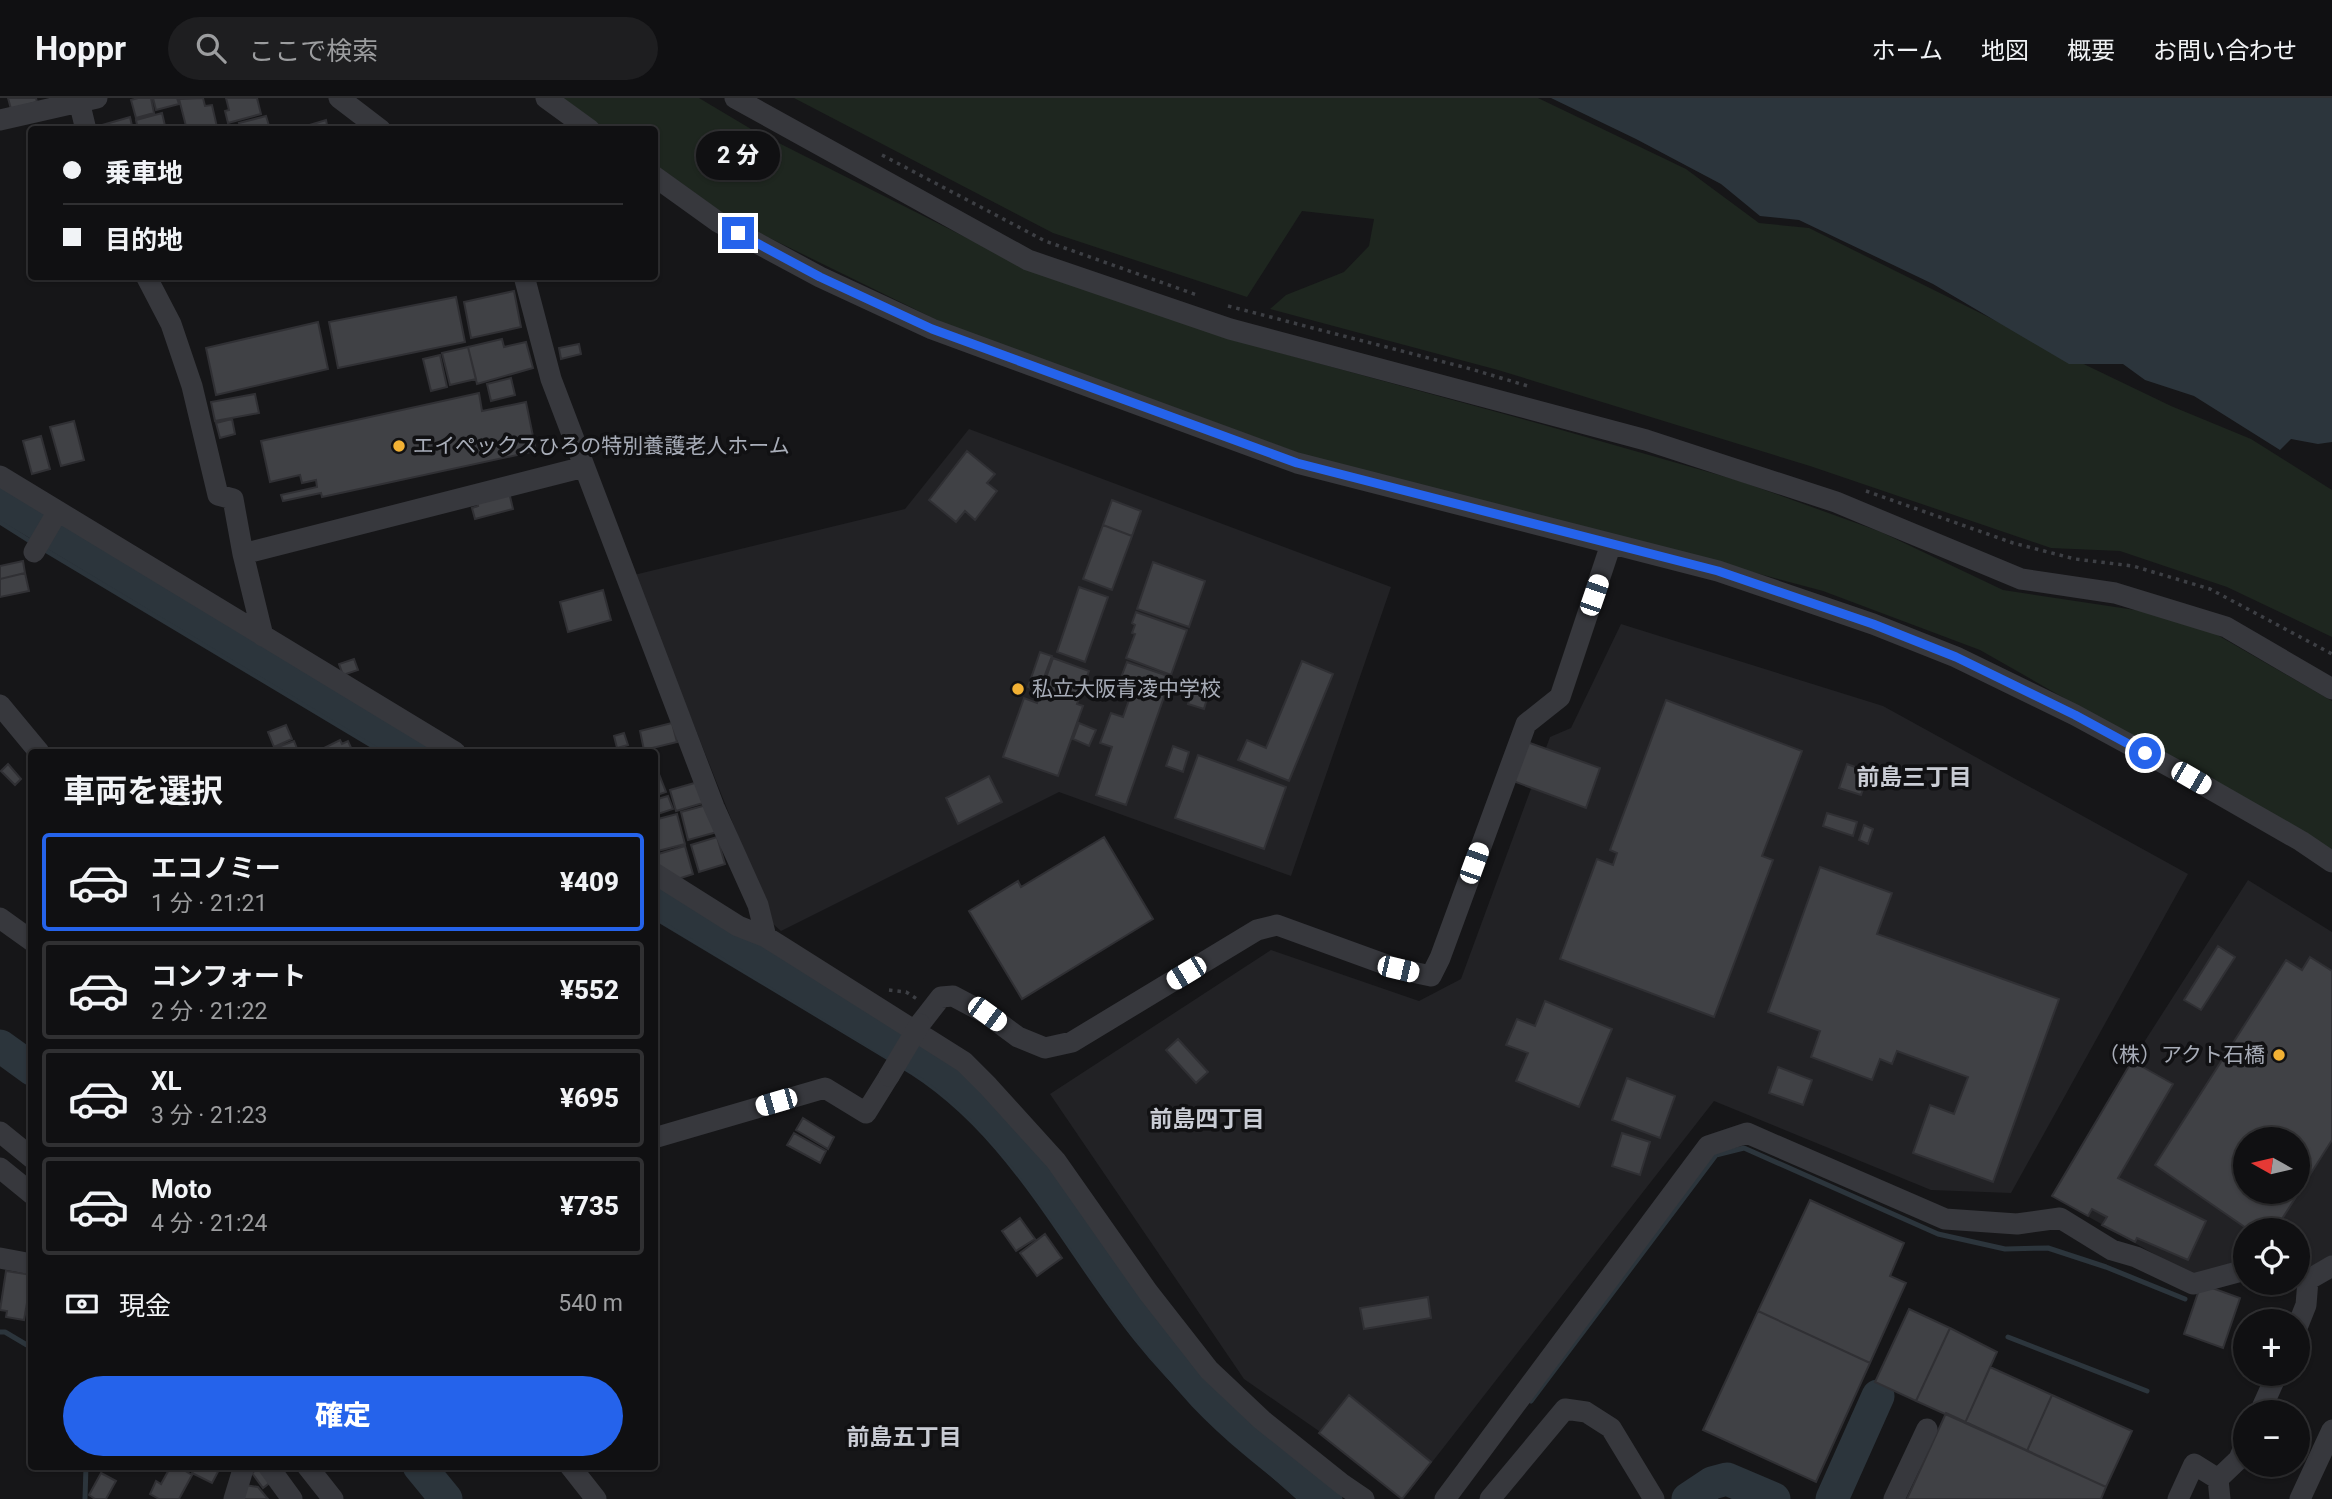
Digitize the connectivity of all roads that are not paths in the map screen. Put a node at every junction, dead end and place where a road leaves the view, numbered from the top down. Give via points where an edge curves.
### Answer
1 (340, 98) edge
2 (546, 98) edge
3 (736, 98) edge
4 (88, 100) edge
5 (0, 120) edge
6 (86, 126) edge
7 (376, 126) edge
8 (584, 126) edge
9 (658, 179) edge
10 (148, 280) edge
11 (525, 280) edge
12 (584, 467) junction
13 (0, 476) edge
14 (58, 511) junction
15 (1611, 544) junction
16 (34, 552) dead end
17 (243, 554) junction
18 (263, 636) junction
19 (2332, 689) edge
20 (0, 705) edge
21 (37, 749) edge
22 (450, 749) edge
23 (2332, 862) edge
24 (658, 876) edge
25 (0, 918) edge
26 (766, 937) junction
27 (28, 938) edge
28 (0, 1132) edge
29 (658, 1137) edge
30 (28, 1154) edge
31 (0, 1168) edge
32 (28, 1191) edge
33 (0, 1258) edge
34 (28, 1263) edge
35 (2332, 1266) edge
36 (2233, 1273) edge
37 (2310, 1275) edge
38 (1927, 1429) dead end
39 (2332, 1430) edge
40 (2233, 1469) edge
41 (243, 1470) edge
42 (271, 1470) edge
43 (310, 1470) edge
44 (573, 1470) edge
45 (2219, 1489) edge
46 (234, 1499) edge
47 (292, 1499) edge
48 (334, 1499) edge
49 (596, 1499) edge
50 (1364, 1499) edge
51 (1445, 1499) edge
52 (1490, 1499) edge
53 (1654, 1499) edge
54 (1894, 1499) edge
55 (2178, 1499) edge
56 (2300, 1499) edge

1 - 7 street
2 - 8 street
3 - 19 street via 1028,260 1230,329 1646,440 1836,502 2021,579 2115,593 2226,627
4 - 5 street
4 - 6 street
9 - 15 street via 718,222 820,277 932,329 1297,463
10 - 17 street via 171,324 192,386 218,495 233,499
11 - 12 street via 551,379
12 - 17 street
12 - 26 street via 714,807 758,905
13 - 14 street
14 - 16 street
14 - 18 street
15 - 23 street via 1718,571 1956,657 2191,778
15 - 29 street, bridge via 1560,697 1526,724 1431,976 1398,969 1277,925 1257,930 1072,1042 1045,1048 1018,1037 953,996 941,997 866,1113 825,1088
17 - 18 street
18 - 22 street
20 - 21 street
24 - 26 street via 738,926
25 - 27 street
26 - 50 street via 964,1062 1055,1161 1209,1370 1262,1420
28 - 30 street
31 - 32 street
33 - 34 street
35 - 37 street
36 - 51 street via 2193,1284 2112,1250 2060,1218 2017,1224 1945,1219 1747,1133 1708,1146
38 - 54 street
39 - 56 street
40 - 45 street
41 - 46 street
42 - 47 street
43 - 48 street
44 - 49 street
45 - 55 street via 2194,1464
52 - 53 street via 1565,1409 1586,1412 1611,1427

